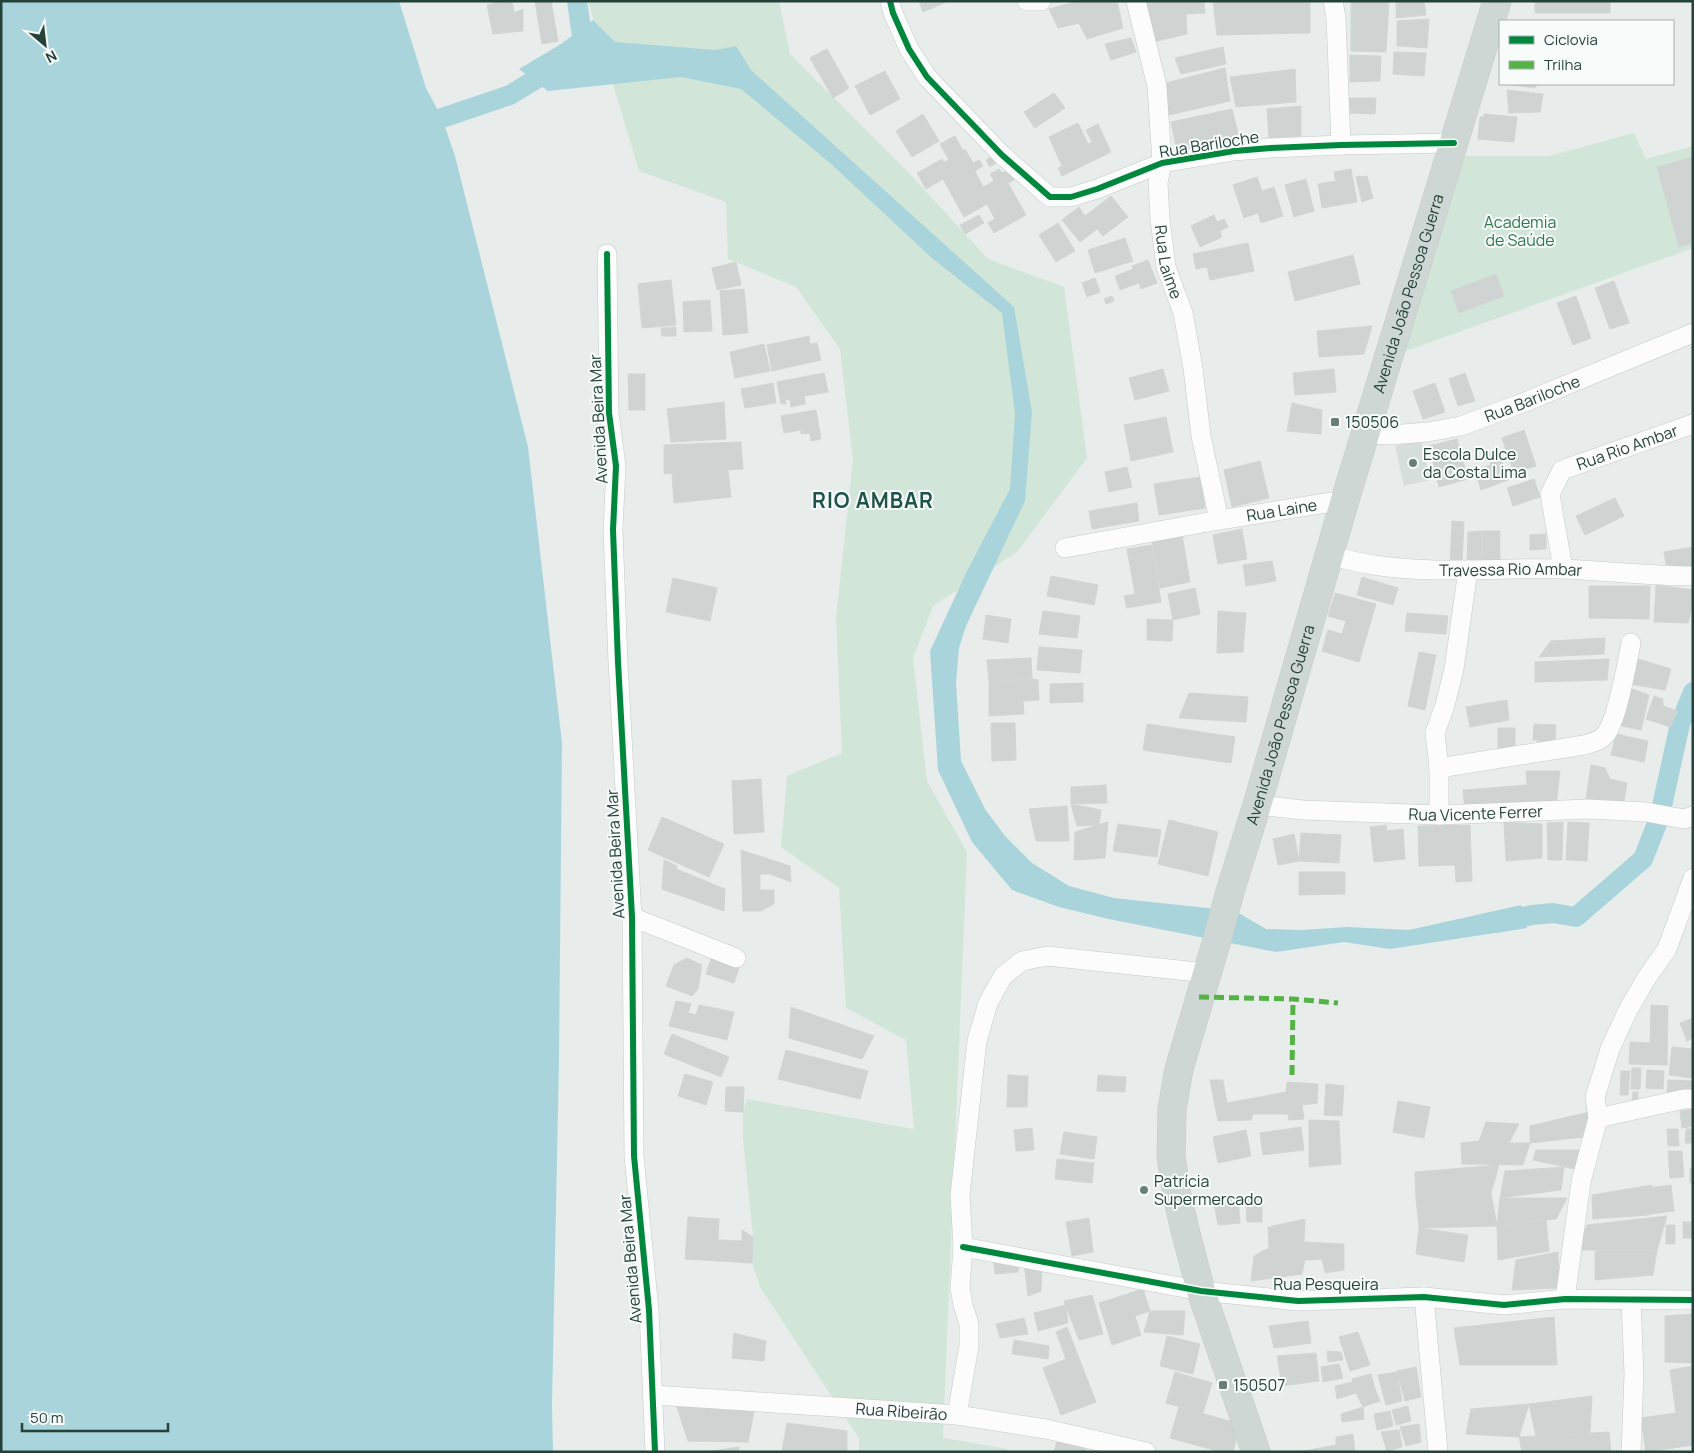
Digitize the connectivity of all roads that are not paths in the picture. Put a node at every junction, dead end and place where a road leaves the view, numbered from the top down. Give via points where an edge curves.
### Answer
1 (890, 1) edge
2 (1027, 1) edge
3 (1041, 1) edge
4 (1136, 1) edge
5 (1333, 1) edge
6 (1497, 1) edge
7 (1454, 143) junction
8 (1341, 145) junction
9 (1162, 163) junction
10 (607, 254) dead end
11 (1693, 333) edge
12 (1693, 424) edge
13 (1366, 434) junction
14 (1345, 500) junction
15 (1219, 520) junction
16 (1065, 548) dead end
17 (1330, 555) junction
18 (1563, 569) junction
19 (1468, 570) junction
20 (1693, 576) edge
21 (1631, 644) dead end
22 (1439, 768) junction
23 (1257, 805) junction
24 (1439, 815) junction
25 (1693, 816) edge
26 (1693, 878) edge
27 (632, 918) junction
28 (736, 958) dead end
29 (1207, 973) junction
30 (1693, 1099) edge
31 (1598, 1118) junction
32 (963, 1247) junction
33 (1201, 1291) junction
34 (1424, 1297) junction
35 (1565, 1299) junction
36 (1631, 1300) junction
37 (1693, 1300) edge
38 (654, 1395) junction
39 (957, 1415) junction
40 (654, 1452) edge
41 (1146, 1452) edge
42 (1256, 1452) edge
43 (1438, 1452) edge
44 (1632, 1452) edge

1 - 9 street, Rua Bariloche via 909,49 927,77 1002,155 1050,197 1071,197
2 - 3 street
4 - 9 street, Rua Laime via 1157,86
5 - 8 street
6 - 7 main road, Avenida João Pessoa Guerra
7 - 8 street, Rua Bariloche
7 - 13 main road, Avenida João Pessoa Guerra
8 - 9 street, Rua Bariloche via 1252,150
9 - 15 street, Rua Laime via 1158,183 1166,267 1182,313 1201,436
10 - 27 street, Avenida Beira Mar via 609,414 616,466 613,538
11 - 13 street, Rua Bariloche via 1461,426 1428,432
12 - 18 street, Rua Rio Ambar via 1562,470 1550,494
13 - 14 main road, Avenida João Pessoa Guerra
14 - 15 street, Rua Laine
14 - 17 main road, Avenida João Pessoa Guerra
15 - 16 street, Rua Laine
17 - 19 street, Travessa Rio Ambar via 1374,565
17 - 23 main road, Avenida João Pessoa Guerra
18 - 19 street, Travessa Rio Ambar
18 - 20 street, Travessa Rio Ambar
19 - 22 street via 1454,669 1435,733
21 - 22 street via 1611,726 1604,736 1584,745
22 - 24 street
23 - 24 street, Rua Vicente Ferrer
23 - 29 main road, Avenida João Pessoa Guerra
24 - 25 street, Rua Vicente Ferrer via 1589,809 1646,812 1684,819
26 - 31 street via 1667,949 1628,1010 1610,1049 1595,1097
27 - 28 street
27 - 38 street, Avenida Beira Mar via 634,1156 645,1254
29 - 32 street via 1047,956 1022,961 1003,976 988,1003 977,1041 960,1195
29 - 33 main road, Avenida João Pessoa Guerra via 1179,1069 1172,1109 1171,1158
30 - 31 street
31 - 35 street via 1581,1182
32 - 33 street, Rua Pesqueira
32 - 39 street via 960,1288 969,1324 970,1346
33 - 34 street, Rua Pesqueira via 1298,1301
33 - 42 main road, Avenida João Pessoa Guerra
34 - 35 street, Rua Pesqueira via 1504,1305
34 - 43 street
35 - 36 street, Rua Pesqueira
36 - 37 street, Rua Pesqueira
36 - 44 street via 1634,1374
38 - 39 street, Rua Ribeirão
38 - 40 street, Avenida Beira Mar
39 - 41 street, Rua Ribeirão

